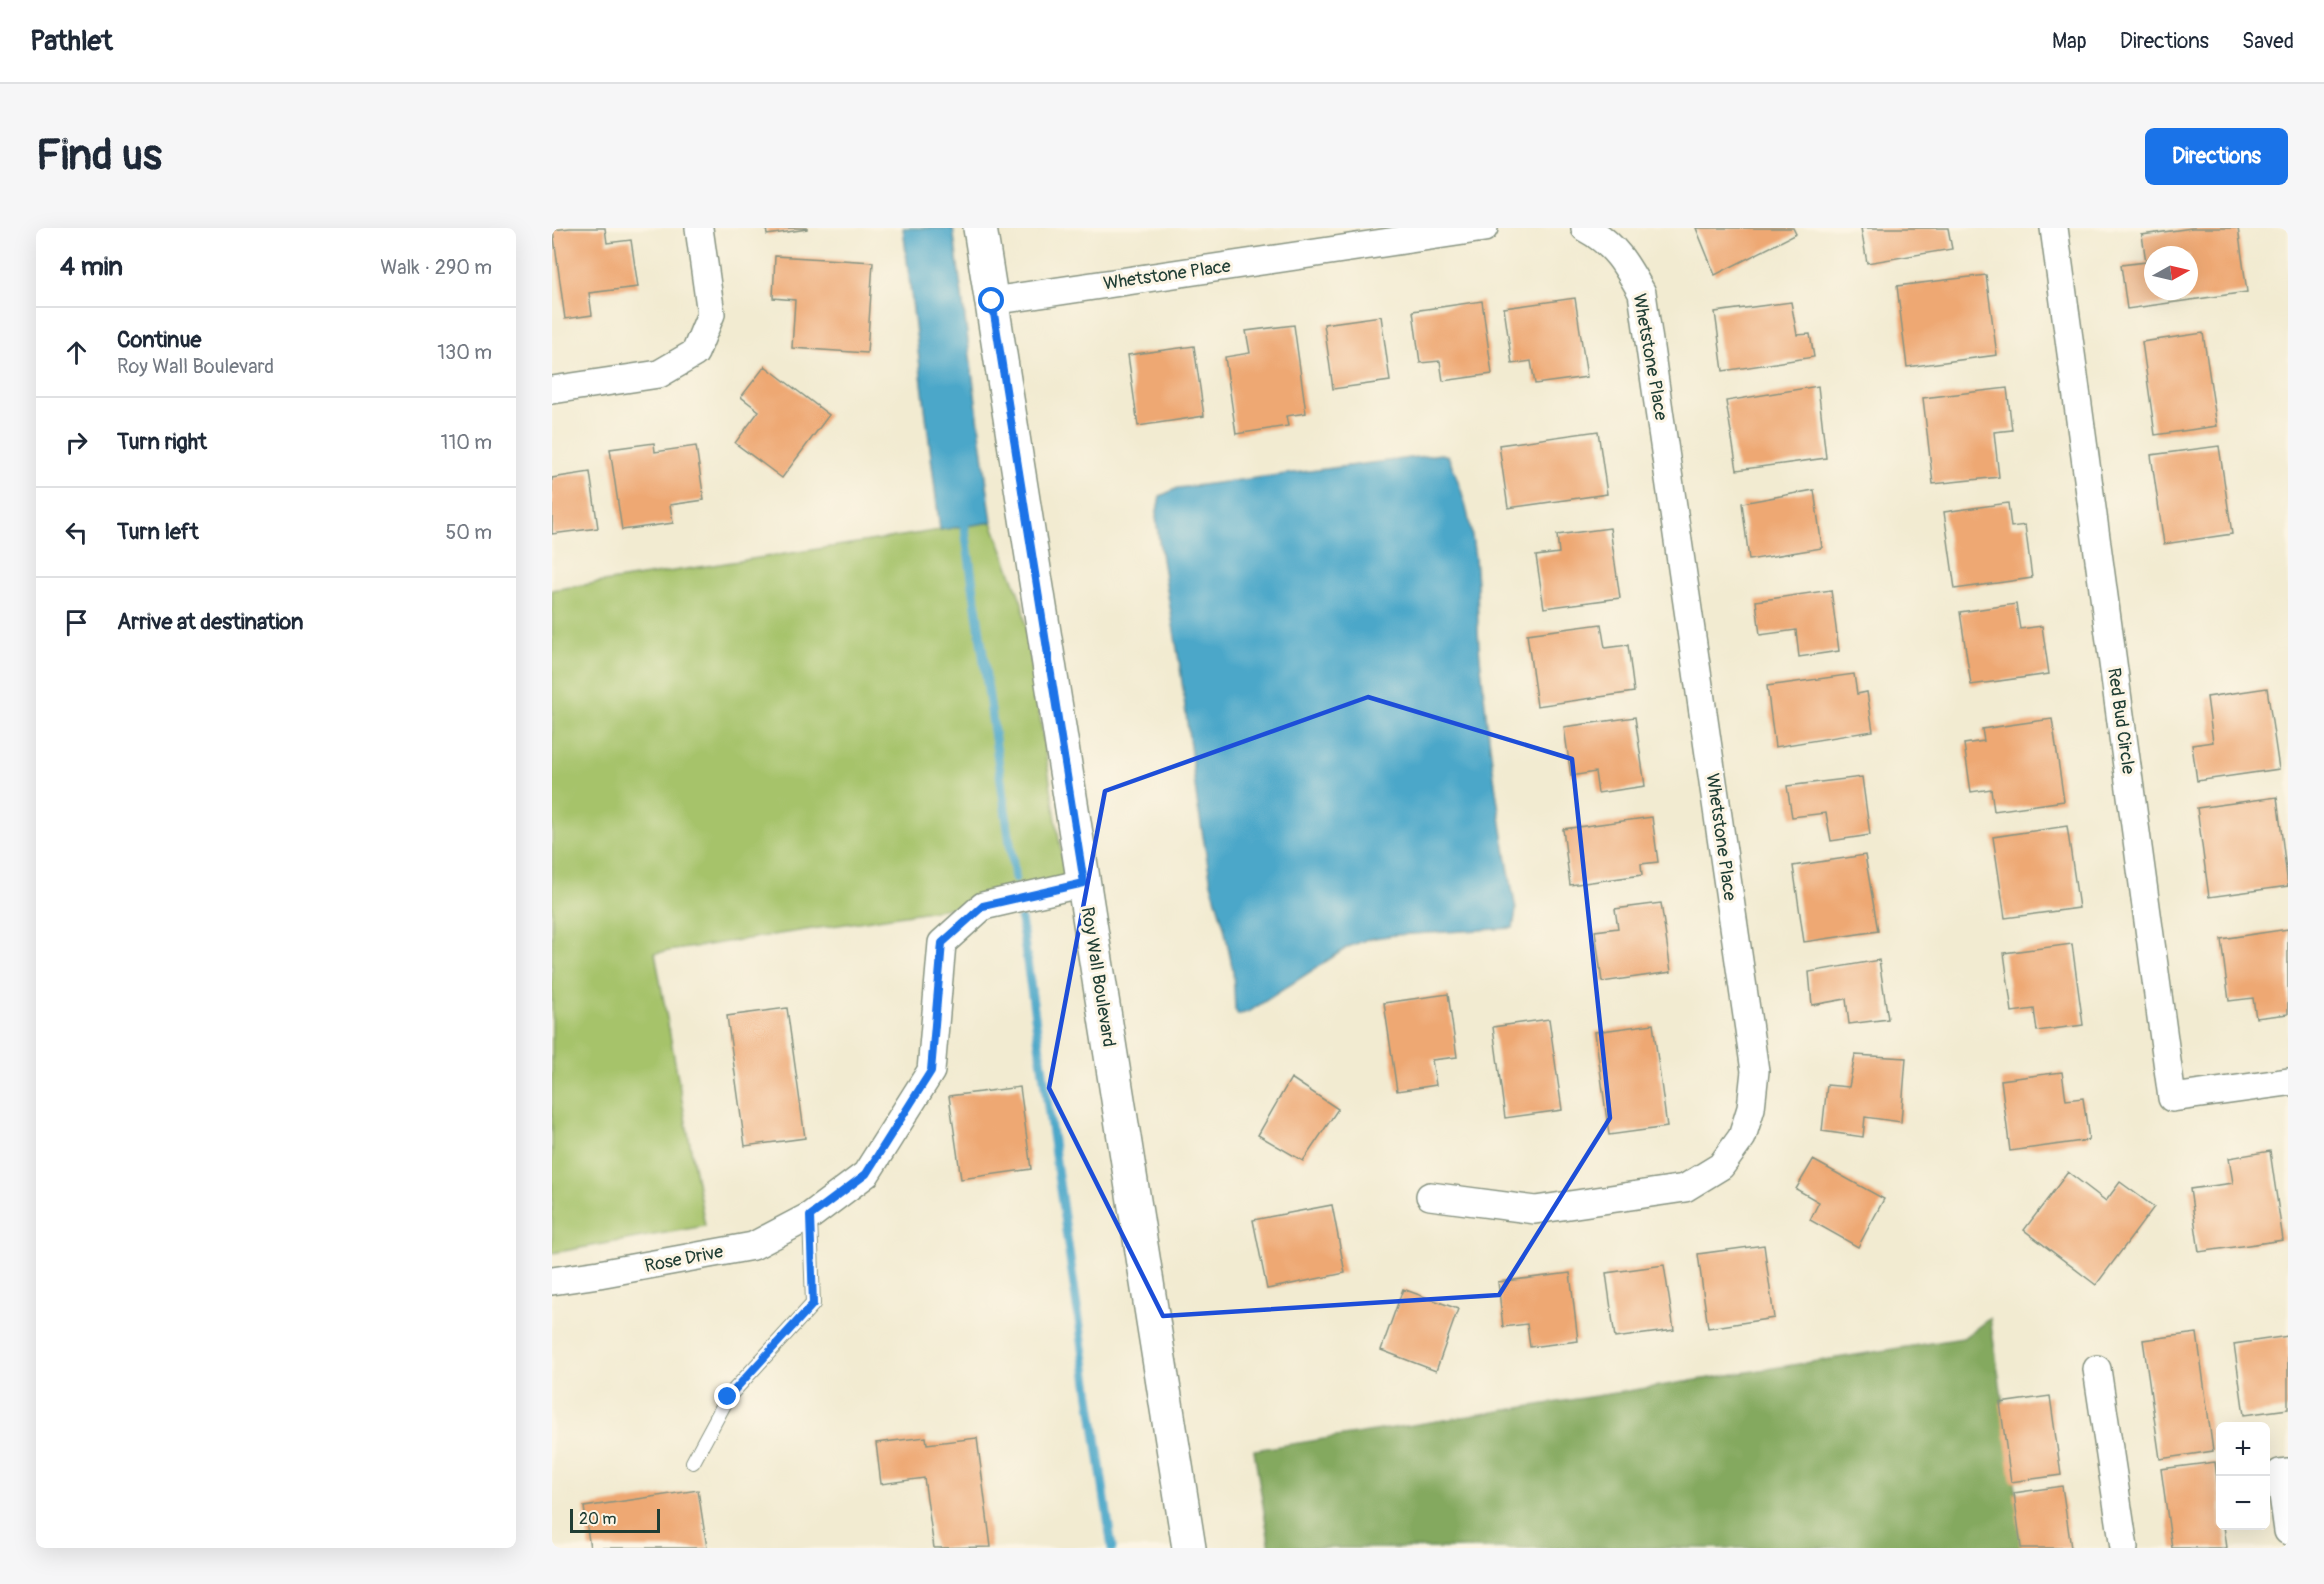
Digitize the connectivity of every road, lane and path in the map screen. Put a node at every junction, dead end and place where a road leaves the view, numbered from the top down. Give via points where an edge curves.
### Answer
1 (699, 228) edge
2 (980, 228) edge
3 (1484, 228) edge
4 (1585, 228) edge
5 (2054, 228) edge
6 (992, 301) junction
7 (552, 390) edge
8 (1084, 883) junction
9 (2288, 1082) edge
10 (1430, 1196) dead end
11 (810, 1216) junction
12 (552, 1281) edge
13 (2097, 1369) dead end
14 (693, 1462) dead end
15 (2288, 1472) edge
16 (2288, 1531) edge
17 (1189, 1548) edge
18 (2124, 1548) edge

1 - 7 street via 711,314 695,353 659,374
2 - 6 street, Roy Wall Boulevard
3 - 6 street, Whetstone Place
4 - 10 street, Whetstone Place via 1604,238 1625,261 1642,293 1755,1071 1751,1108 1742,1137 1721,1166 1685,1188 1535,1210
5 - 9 street, Red Bud Circle via 2172,1098
6 - 8 street, Roy Wall Boulevard
8 - 11 street, Rose Drive via 983,906 942,943 931,1071 866,1174
8 - 17 street, Roy Wall Boulevard
11 - 12 street, Rose Drive via 753,1246
11 - 14 lane via 813,1304 728,1397
13 - 18 street
15 - 16 street via 2280,1473

